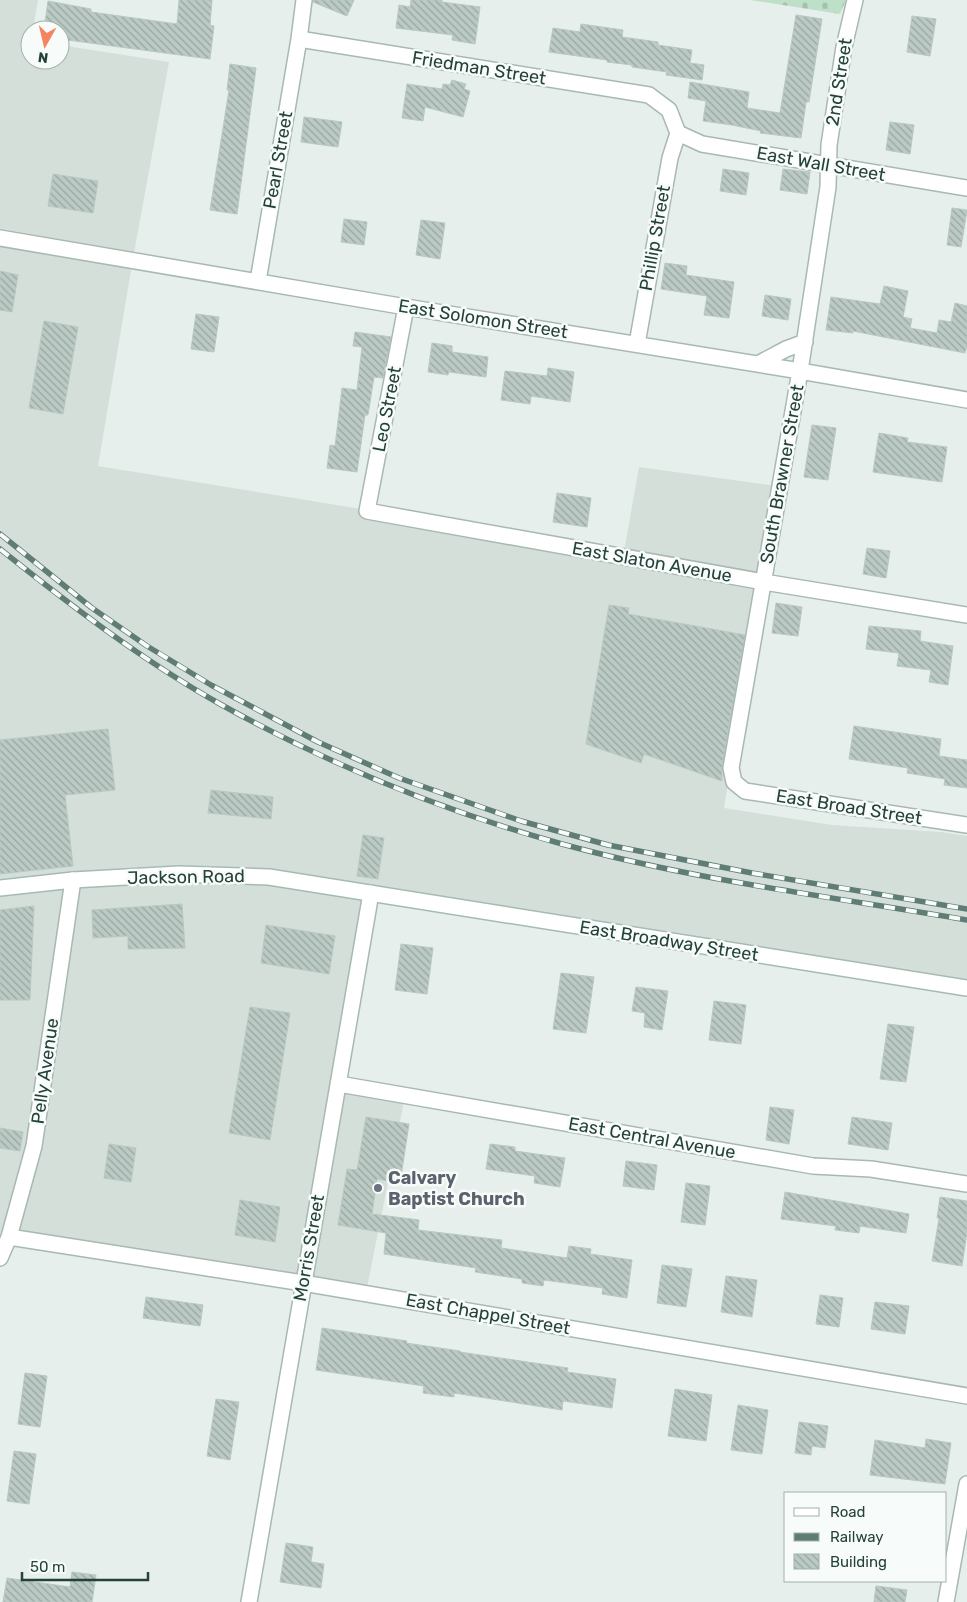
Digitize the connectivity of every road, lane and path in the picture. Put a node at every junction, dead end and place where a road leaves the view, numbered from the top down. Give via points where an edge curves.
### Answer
1 (304, 0) edge
2 (855, 0) edge
3 (299, 39) junction
4 (678, 133) junction
5 (828, 166) junction
6 (967, 188) edge
7 (0, 238) edge
8 (258, 281) junction
9 (406, 307) junction
10 (805, 342) junction
11 (637, 344) junction
12 (758, 364) junction
13 (800, 371) junction
14 (967, 400) edge
15 (367, 511) joint
16 (764, 582) junction
17 (967, 615) edge
18 (734, 782) joint
19 (967, 825) edge
20 (73, 880) junction
21 (0, 888) edge
22 (371, 893) junction
23 (967, 988) edge
24 (338, 1084) junction
25 (967, 1184) edge
26 (9, 1237) junction
27 (0, 1258) edge
28 (303, 1283) junction
29 (967, 1396) edge
30 (967, 1484) edge
31 (249, 1602) edge
32 (946, 1602) edge

1 - 3 street
2 - 5 street, 2nd Street via 843,56
3 - 4 street, Friedman Street via 649,95 669,110
3 - 8 street, Pearl Street
4 - 5 street, East Wall Street via 702,144
4 - 11 street, Phillip Street via 670,158
5 - 6 street, East Wall Street
5 - 10 street, South Brawner Street via 828,187
7 - 8 street, East Solomon Street
8 - 9 street, East Solomon Street
9 - 11 street, East Solomon Street
9 - 15 street, Leo Street
10 - 12 street
10 - 13 street, South Brawner Street
11 - 12 street, East Solomon Street
12 - 13 street, East Solomon Street
13 - 14 street, East Solomon Street
13 - 16 street, South Brawner Street
15 - 16 street, East Slaton Avenue
16 - 17 street, East Slaton Avenue
16 - 18 street, South Brawner Street via 731,768
18 - 19 street, East Broad Street via 745,791
20 - 21 street, Jackson Road
20 - 22 street, Jackson Road via 179,874 269,877
20 - 26 street, Pelly Avenue via 34,1146
22 - 23 street, East Broadway Street
22 - 24 street, Morris Street
24 - 25 street, East Central Avenue via 813,1166 872,1169
24 - 28 street, Morris Street
26 - 27 street, Pelly Avenue
26 - 28 street, East Chappel Street
28 - 29 street, East Chappel Street
28 - 31 street, Morris Street
30 - 32 street

